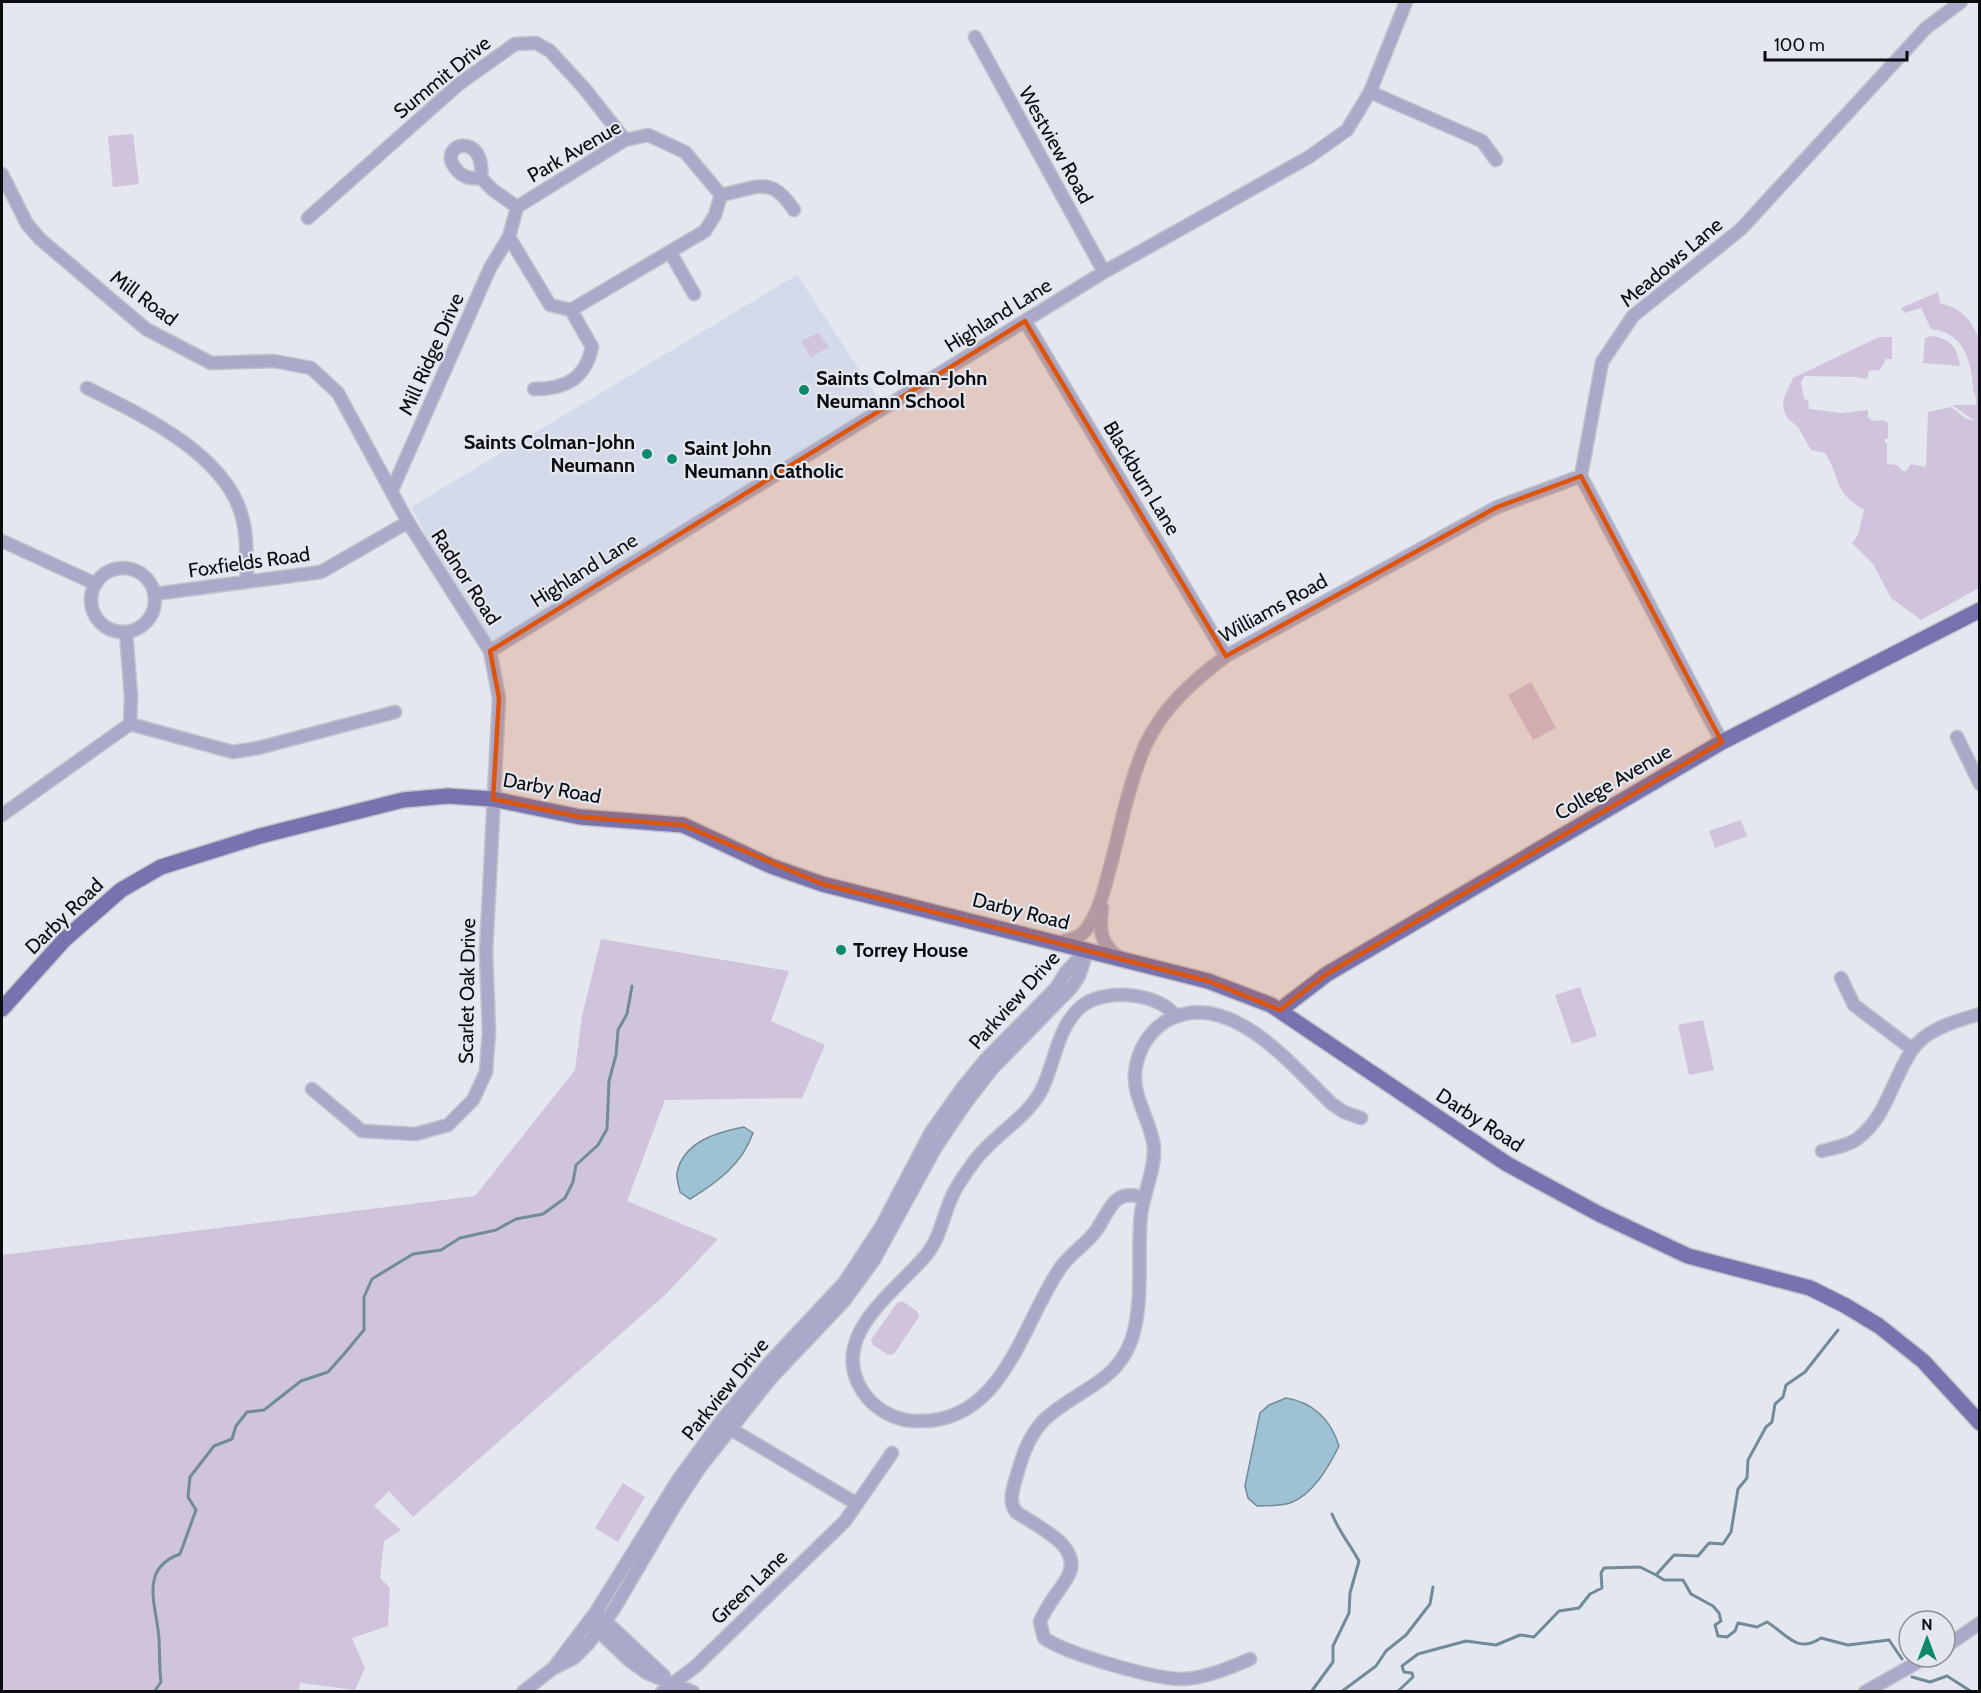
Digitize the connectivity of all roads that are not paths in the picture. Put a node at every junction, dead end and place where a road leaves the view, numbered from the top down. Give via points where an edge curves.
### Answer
1 (1406, 2) edge
2 (1961, 2) edge
3 (975, 37) dead end
4 (1370, 92) junction
5 (625, 140) junction
6 (1496, 160) dead end
7 (2, 174) edge
8 (482, 178) dead end
9 (721, 195) junction
10 (517, 207) junction
11 (794, 210) dead end
12 (308, 218) dead end
13 (509, 237) junction
14 (670, 252) junction
15 (1104, 272) junction
16 (694, 294) dead end
17 (571, 310) junction
18 (1025, 321) junction
19 (87, 388) dead end
20 (534, 389) dead end
21 (338, 393) joint
22 (1581, 476) junction
23 (392, 490) junction
24 (408, 522) junction
25 (2, 541) edge
26 (247, 582) junction
27 (96, 584) junction
28 (154, 594) junction
29 (1980, 610) edge
30 (126, 632) junction
31 (490, 651) junction
32 (1226, 656) junction
33 (395, 712) dead end
34 (130, 724) junction
35 (1958, 737) dead end
36 (1722, 742) junction
37 (1980, 784) edge
38 (493, 799) junction
39 (2, 815) edge
40 (1105, 886) junction
41 (1059, 942) junction
42 (1088, 949) junction
43 (1118, 957) junction
44 (1841, 978) dead end
45 (2, 1009) edge
46 (1280, 1010) junction
47 (1980, 1014) edge
48 (1176, 1017) junction
49 (1912, 1049) junction
50 (312, 1089) dead end
51 (1361, 1118) dead end
52 (1822, 1151) dead end
53 (1144, 1198) junction
54 (1980, 1423) edge
55 (725, 1426) junction
56 (892, 1453) dead end
57 (857, 1504) junction
58 (597, 1621) junction
59 (1980, 1623) edge
60 (1957, 1639) edge
61 (1250, 1659) dead end
62 (1906, 1669) edge
63 (674, 1684) junction
64 (523, 1692) edge
65 (662, 1692) edge
66 (693, 1692) edge
67 (1865, 1692) edge

1 - 4 street, Highland Lane
2 - 22 street, Meadows Lane via 1926,28 1741,229 1633,316 1602,362
3 - 15 street, Westview Road
4 - 6 street via 1482,141
4 - 15 street, Highland Lane via 1347,130 1309,157
5 - 9 street, Park Avenue via 648,135 685,152
5 - 10 street, Park Avenue
5 - 12 street, Summit Drive via 550,51 536,43 515,44 459,84
7 - 21 street, Mill Road via 27,224 40,239 146,329 212,363 274,361 311,368
8 - 10 street
9 - 11 street via 768,186 781,191
9 - 14 street via 705,231
10 - 13 street, Mill Ridge Drive
13 - 17 street via 550,305
13 - 23 street, Mill Ridge Drive via 490,268
14 - 16 street
14 - 17 street
15 - 18 street, Highland Lane
17 - 20 street via 592,347 589,362 577,378 551,389
18 - 31 street, Highland Lane
18 - 32 street, Blackburn Lane
19 - 26 street via 143,416 219,474 243,518
21 - 23 street, Radnor Road
22 - 32 street, Williams Road via 1497,507
22 - 36 street
23 - 24 street, Radnor Road
24 - 26 street, Foxfields Road via 321,572
24 - 31 street, Radnor Road
25 - 27 street
26 - 28 street, Foxfields Road
27 - 28 street via 111,571 128,569 144,576
27 - 30 street via 91,601 95,615 107,628
28 - 30 street via 149,620
29 - 36 main road, College Avenue
30 - 34 street
31 - 38 street, Radnor Road via 499,698
32 - 40 street, Williams Road via 1194,680 1170,706 1145,747
33 - 34 street via 233,752
34 - 39 street
35 - 37 street
36 - 46 main road, College Avenue via 1328,974
38 - 41 main road, Darby Road via 580,817 683,825 771,867 822,884
38 - 45 main road, Darby Road via 448,796 382,804 161,867 121,890 65,939
38 - 50 street, Scarlet Oak Drive via 486,952 489,1032 486,1072 473,1100 448,1125 416,1134 384,1134 362,1131
40 - 41 street, Williams Road via 1083,933
40 - 43 street, Williams Road via 1101,936
41 - 42 main road, Darby Road
42 - 43 main road, Darby Road
42 - 55 street, Parkview Drive via 1071,988 1002,1050 964,1104 938,1132 874,1260 844,1301 780,1360
43 - 46 main road, Darby Road via 1208,981
44 - 49 street via 1854,1005
46 - 54 main road, Darby Road via 1507,1164 1599,1214 1688,1256 1810,1288 1846,1306 1923,1361
47 - 49 street via 1932,1032
48 - 51 street via 1206,1014 1246,1026 1266,1040 1332,1104
48 - 53 street via 1149,1037 1136,1067 1136,1085 1154,1146 1154,1162
48 - 53 street via 1163,1004 1117,996 1098,998 1074,1014 1040,1092 974,1161 951,1198 932,1247 884,1296 859,1333 854,1368 868,1400 898,1418 916,1422 943,1417 969,1406 1010,1365 1062,1265 1096,1232 1108,1209 1124,1196
49 - 52 street via 1875,1122 1856,1141
53 - 61 street via 1135,1328 1127,1350 1110,1374 1054,1412 1036,1430 1024,1450 1012,1493 1016,1512 1064,1545 1071,1557 1069,1575 1043,1615 1040,1629 1044,1638 1063,1648 1170,1678 1194,1678
55 - 57 street
55 - 58 street, Parkview Drive
56 - 57 street, Green Lane
57 - 63 street, Green Lane via 837,1529
58 - 63 street
58 - 64 street, Parkview Drive via 574,1658 552,1669
59 - 60 street
62 - 67 street
63 - 65 street, Green Lane
63 - 66 street

